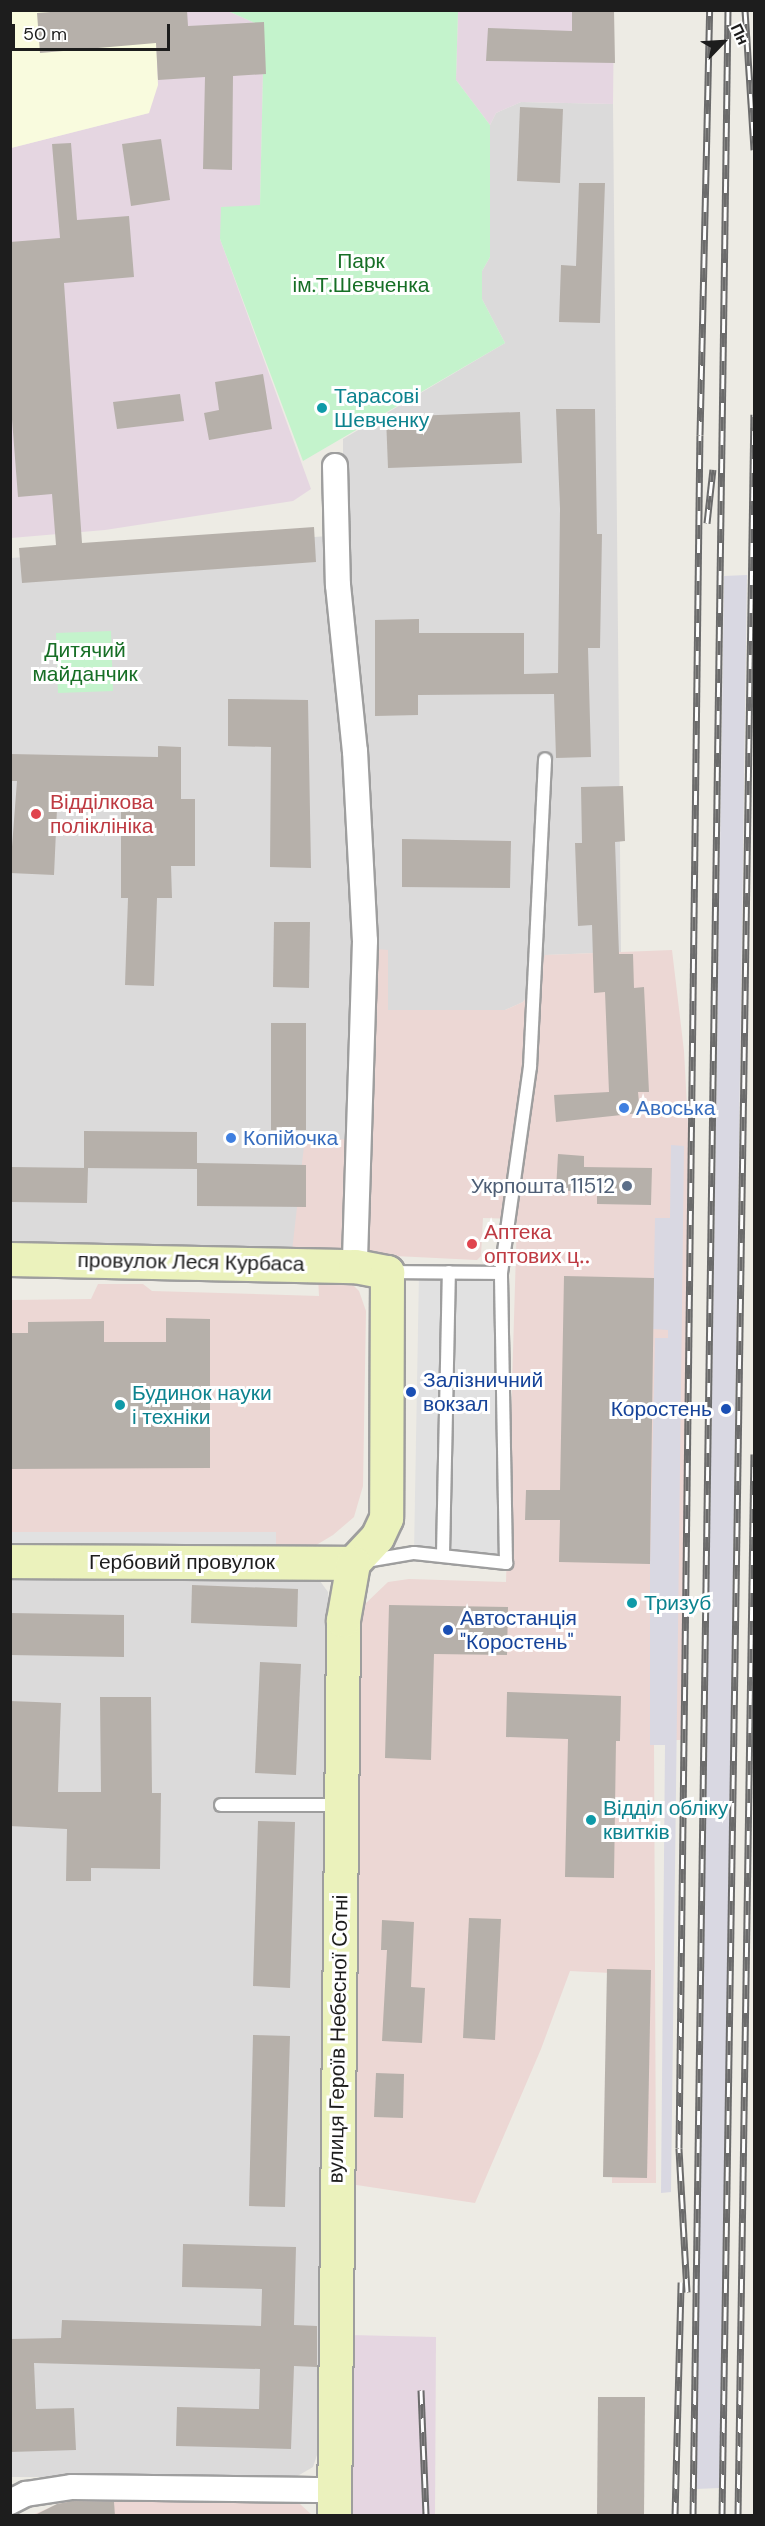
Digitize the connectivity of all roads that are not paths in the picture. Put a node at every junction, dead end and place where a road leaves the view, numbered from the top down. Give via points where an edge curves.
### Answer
1 (335, 466) dead end
2 (545, 759) dead end
3 (10, 1259) edge
4 (371, 1269) junction
5 (449, 1272) junction
6 (501, 1273) junction
7 (443, 1554) junction
8 (10, 1560) edge
9 (353, 1563) junction
10 (341, 1804) junction
11 (221, 1805) dead end
12 (10, 2502) edge
13 (335, 2503) edge

1 - 4 street via 338,585 355,751 365,941
2 - 6 lane via 530,1067
3 - 4 street, провулок Леся Курбаса
4 - 5 lane
4 - 9 street via 386,1518 377,1537
5 - 6 lane
5 - 7 lane
6 - 7 lane via 506,1563
7 - 9 lane via 414,1553
8 - 9 street, Гербовий провулок
9 - 10 street, вулиця Героїв Небесної Сотні via 343,1620
10 - 11 lane
10 - 13 street, вулиця Героїв Небесної Сотні
12 - 13 street via 26,2494 72,2487

